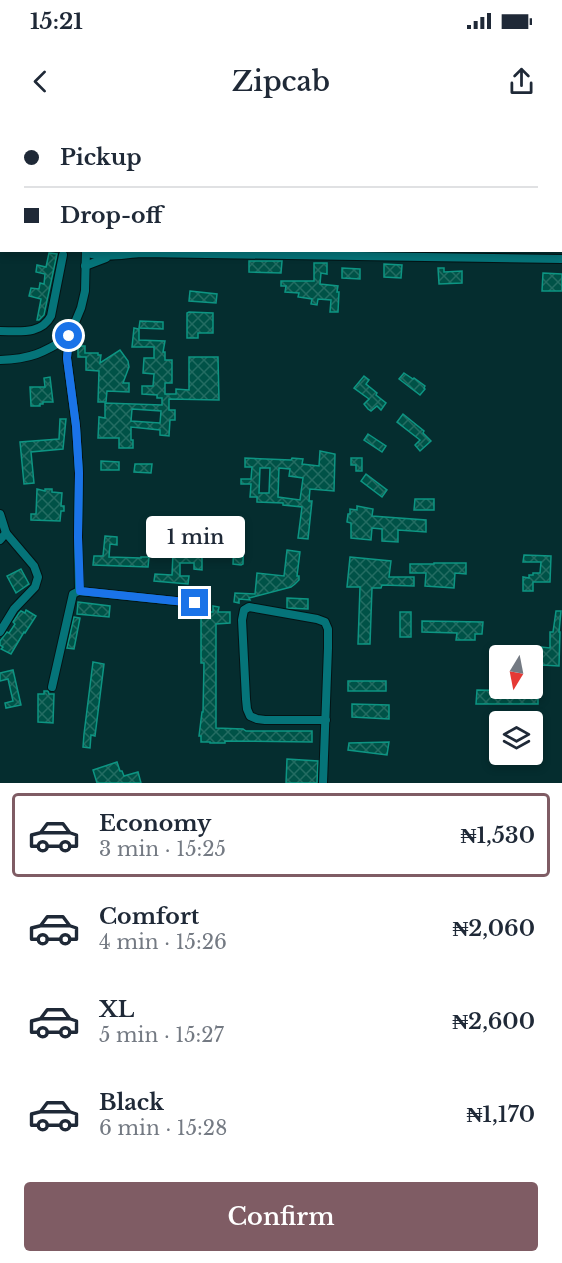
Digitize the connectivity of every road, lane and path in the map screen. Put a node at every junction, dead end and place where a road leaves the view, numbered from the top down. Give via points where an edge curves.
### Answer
1 (86, 252) edge
2 (88, 252) edge
3 (139, 252) edge
4 (63, 255) dead end
5 (115, 255) junction
6 (562, 259) edge
7 (85, 266) junction
8 (0, 331) edge
9 (69, 336) junction
10 (0, 360) edge
11 (0, 514) edge
12 (6, 533) junction
13 (0, 540) edge
14 (80, 591) junction
15 (195, 603) dead end
16 (0, 632) edge
17 (52, 687) dead end
18 (326, 720) junction
19 (322, 783) edge

1 - 7 street
2 - 5 street via 95,256
3 - 5 street
3 - 6 street
4 - 8 street via 48,322 33,330
5 - 7 street
7 - 9 street via 81,308
9 - 10 street via 45,352
9 - 14 street via 67,358 79,473
11 - 12 street
12 - 13 street
12 - 16 street via 38,576 35,587 14,609
14 - 15 street
14 - 17 street via 73,594 69,607
18 - 18 street via 265,720 250,716 246,709 244,610 249,607 325,622
18 - 19 street

